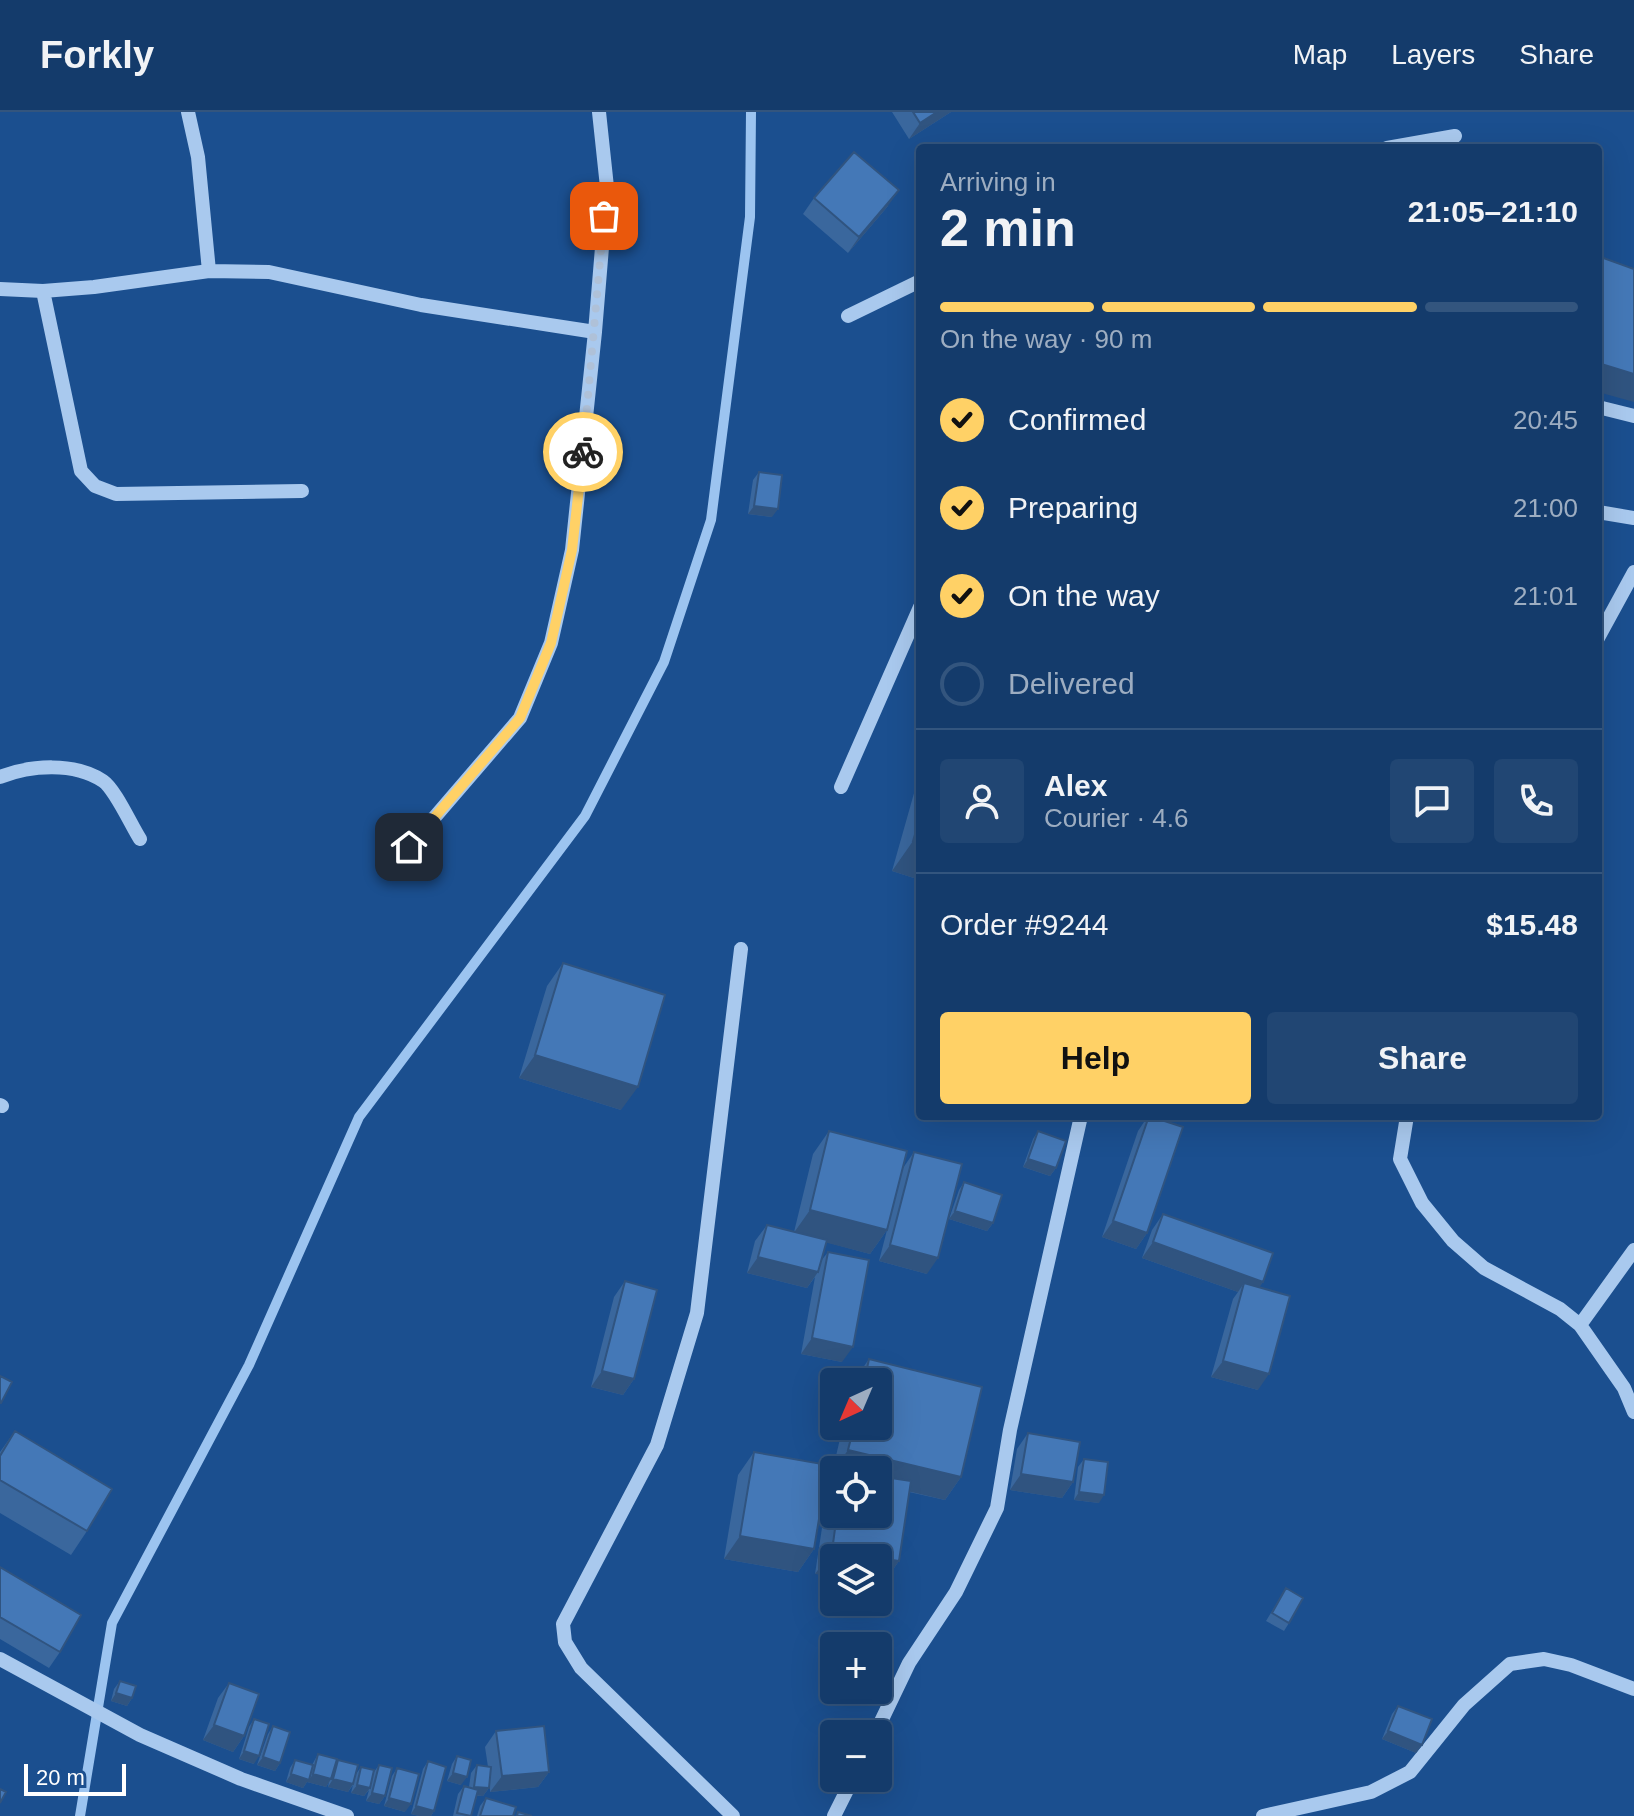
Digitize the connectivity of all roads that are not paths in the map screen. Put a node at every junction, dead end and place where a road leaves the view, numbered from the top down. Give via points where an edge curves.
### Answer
1 (188, 112) edge
2 (599, 112) edge
3 (1455, 136) dead end
4 (1410, 144) edge
5 (209, 271) junction
6 (916, 283) edge
7 (0, 289) edge
8 (43, 291) junction
9 (848, 316) dead end
10 (595, 332) junction
11 (1602, 408) edge
12 (1634, 416) edge
13 (302, 491) dead end
14 (1602, 513) edge
15 (1634, 518) edge
16 (1634, 572) edge
17 (916, 616) edge
18 (1602, 631) edge
19 (0, 777) edge
20 (841, 787) dead end
21 (140, 839) dead end
22 (409, 847) dead end
23 (741, 949) dead end
24 (1080, 1120) edge
25 (1406, 1120) edge
26 (1634, 1250) edge
27 (1580, 1325) junction
28 (1634, 1412) edge
29 (0, 1659) edge
30 (1634, 1689) edge
31 (882, 1720) edge
32 (846, 1792) edge
33 (347, 1816) edge
34 (733, 1816) edge
35 (834, 1816) edge
36 (1263, 1816) edge

1 - 5 street via 198,157
2 - 10 street via 607,187
3 - 4 street
5 - 8 street
5 - 10 street via 269,272 421,305
6 - 9 street
7 - 8 street
8 - 13 street via 81,471 95,486 116,494
10 - 22 street via 572,550 551,643 520,718
11 - 12 street
14 - 15 street
16 - 18 street
17 - 20 street
19 - 21 street via 20,769 71,768 105,782
23 - 34 street via 697,1313 657,1445 563,1624 565,1642 581,1668
24 - 31 street via 997,1508 956,1592 909,1663
25 - 27 street via 1400,1159 1422,1203 1445,1232 1484,1268
26 - 27 street
27 - 28 street via 1624,1388
29 - 33 street via 140,1735 241,1779
30 - 36 street via 1544,1659 1510,1664 1464,1705 1410,1772 1371,1792
32 - 35 street

